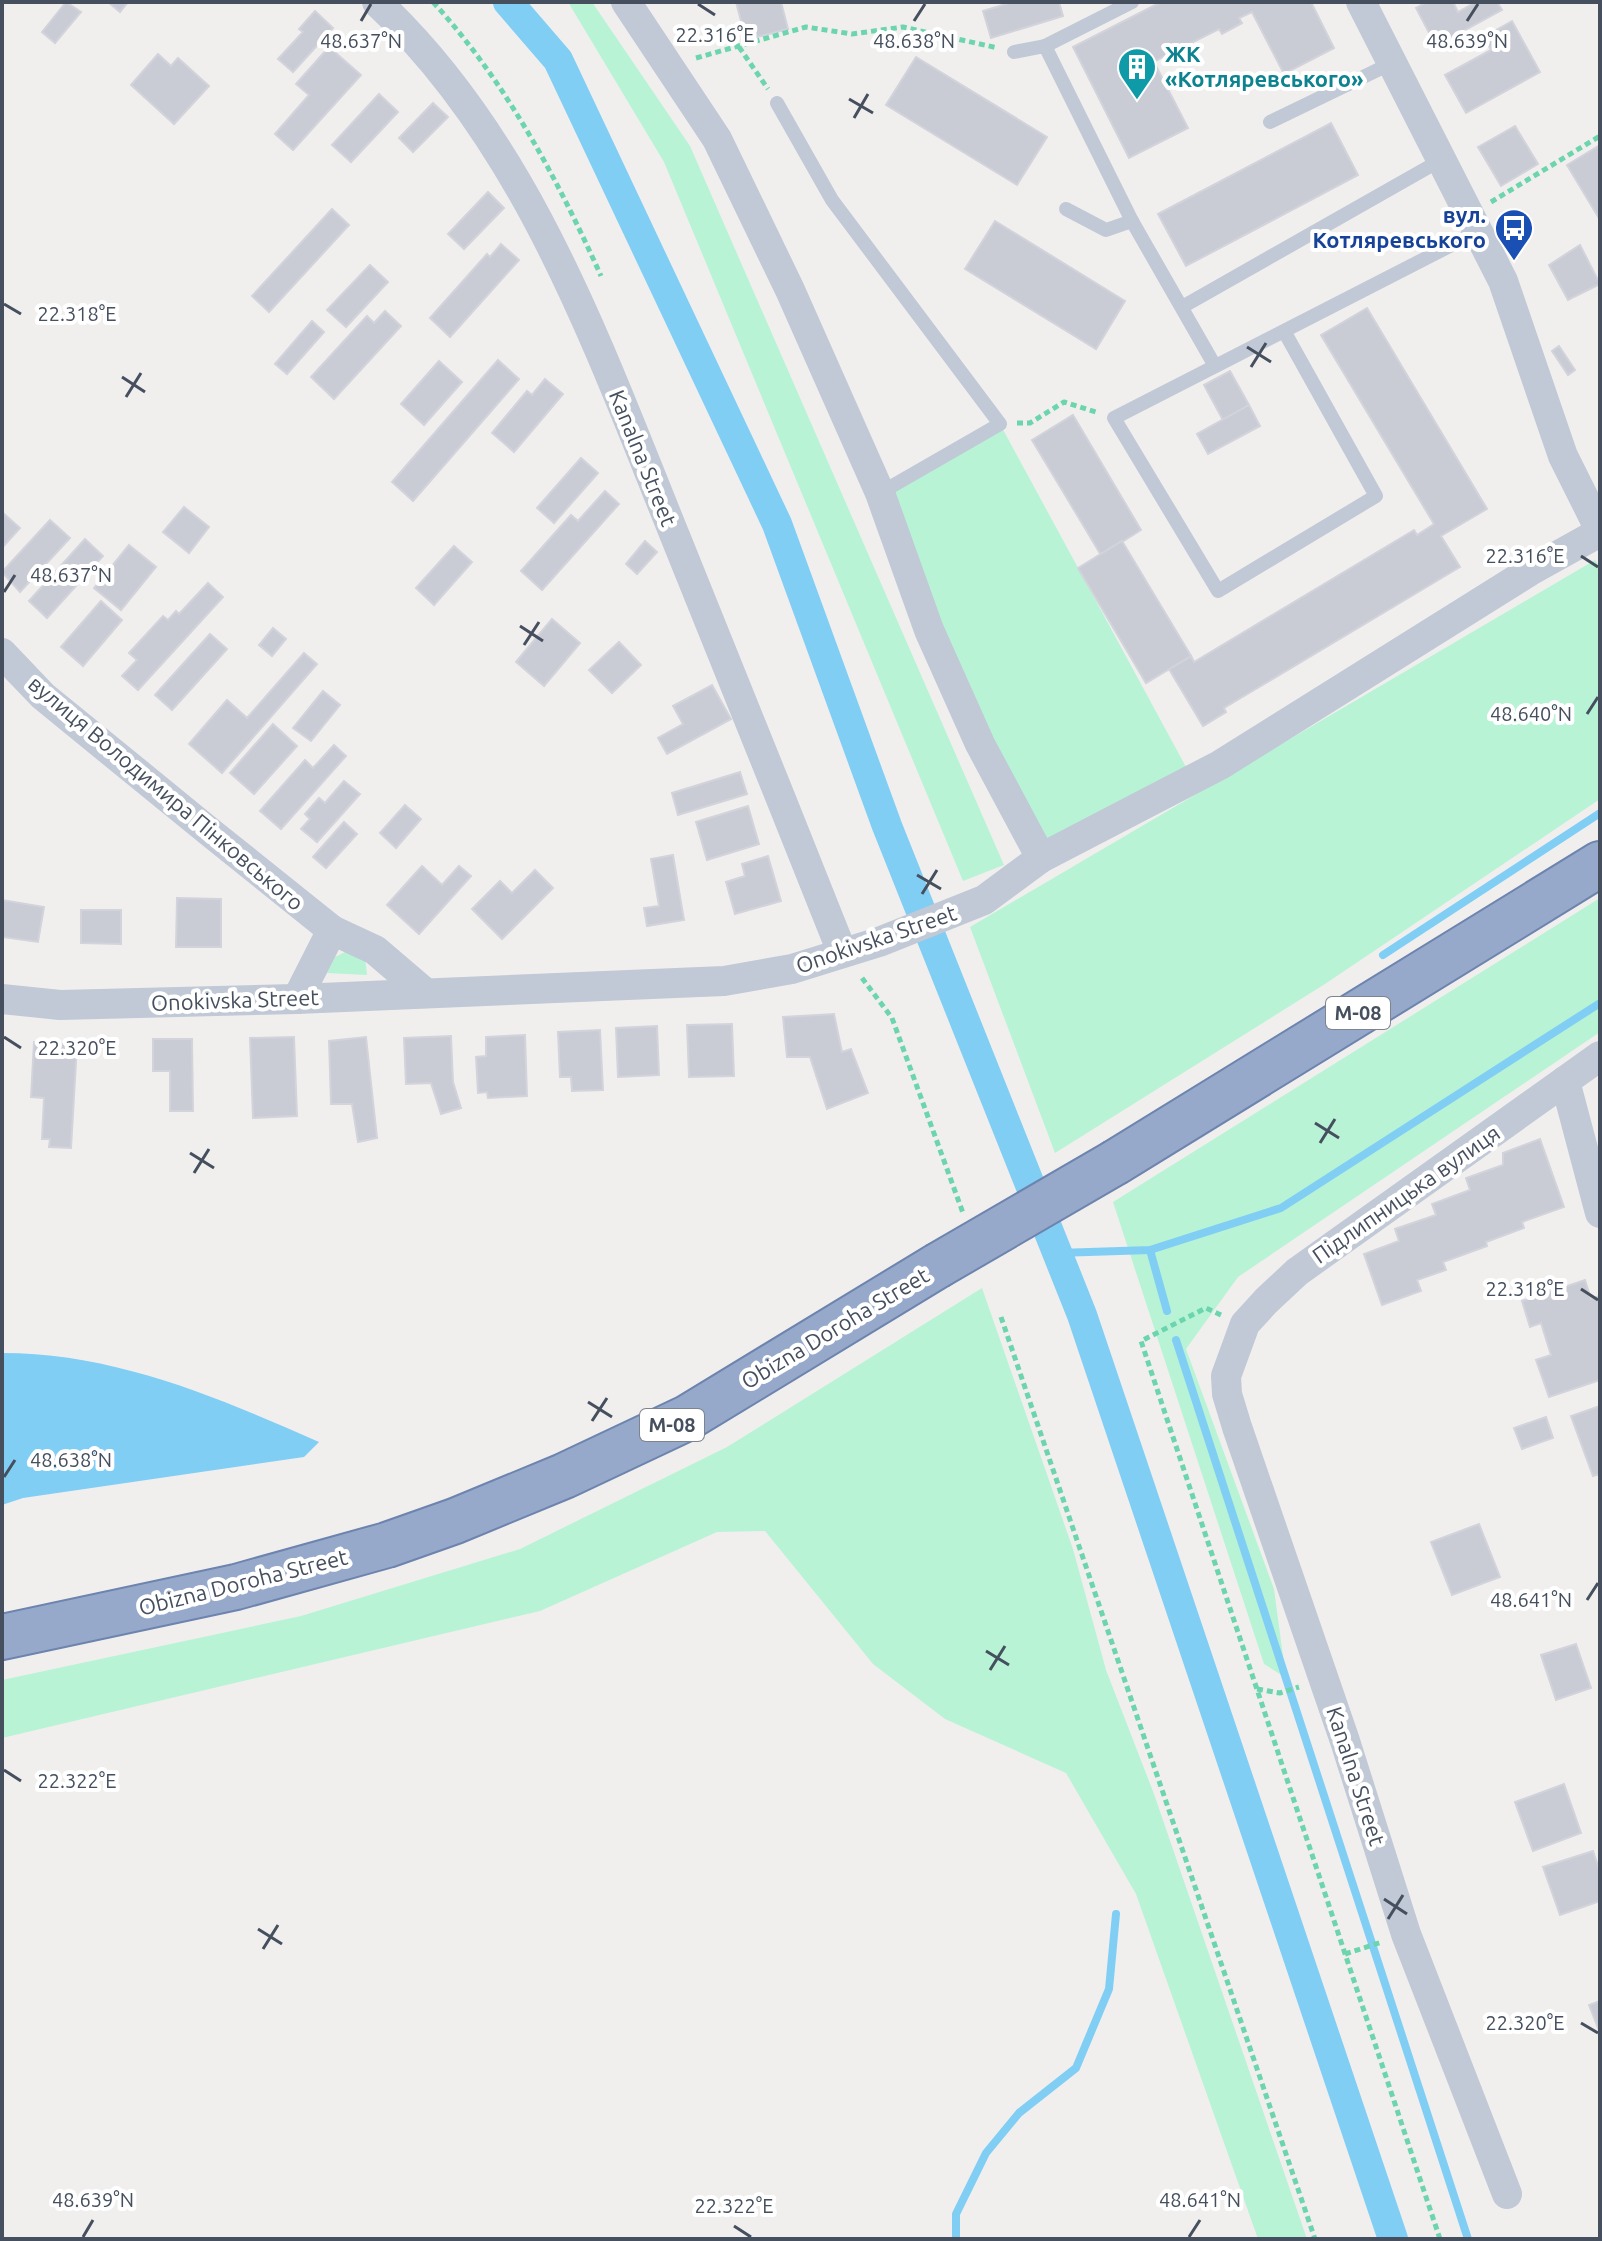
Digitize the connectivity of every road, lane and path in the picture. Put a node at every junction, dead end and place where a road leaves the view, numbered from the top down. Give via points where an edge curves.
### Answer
1 (377, 2) edge
2 (626, 2) edge
3 (1132, 2) edge
4 (1361, 2) edge
5 (1045, 46) junction
6 (739, 47) junction
7 (1014, 52) joint
8 (662, 56) junction
9 (1392, 63) junction
10 (777, 103) joint
11 (1270, 122) dead end
12 (1600, 136) edge
13 (1441, 160) junction
14 (1066, 209) dead end
15 (1132, 221) junction
16 (1473, 223) junction
17 (1182, 307) junction
18 (1284, 331) junction
19 (1215, 366) junction
20 (1114, 418) junction
21 (1000, 424) junction
22 (880, 493) junction
23 (1600, 531) edge
24 (2, 653) edge
25 (1041, 858) junction
26 (1600, 864) edge
27 (332, 930) junction
28 (842, 952) junction
29 (423, 991) junction
30 (2, 999) edge
31 (297, 999) junction
32 (1600, 1056) edge
33 (1565, 1081) junction
34 (1600, 1213) edge
35 (964, 1214) dead end
36 (1001, 1317) dead end
37 (1245, 1324) junction
38 (1232, 1352) joint
39 (2, 1637) edge
40 (1298, 1687) dead end
41 (1257, 1689) junction
42 (1382, 1942) dead end
43 (1345, 1954) junction
44 (1507, 2194) dead end
45 (1315, 2239) edge
46 (1440, 2239) edge

1 - 28 street, Kanalna Street via 451,78 484,125 570,288 633,429
2 - 8 street
3 - 5 lane
4 - 9 street
5 - 7 lane
5 - 15 lane
6 - 7 path via 806,27 852,34 903,27
6 - 8 path via 701,59
6 - 10 path
8 - 22 street via 717,139
9 - 11 lane
9 - 13 street
10 - 21 lane via 832,200
12 - 16 path
13 - 16 street
13 - 17 lane
14 - 15 lane via 1106,230
15 - 17 lane
16 - 18 lane
16 - 23 street via 1503,281 1563,456
17 - 19 lane
18 - 19 lane
18 - 20 lane via 1376,496 1218,591
19 - 20 lane
20 - 21 path via 1064,402 1030,423
21 - 22 lane
22 - 25 street via 929,630 980,744
23 - 25 street, Onokivska Street via 1220,765
24 - 27 street, вулиця Володимира Пінковського via 43,696
25 - 28 street, Onokivska Street via 984,900
26 - 39 highway, Obizna Doroha Street / М-08, bridge via 687,1418 564,1476 387,1545 236,1587
27 - 29 street, вулиця Володимира Пінковського via 375,950
27 - 31 street
28 - 29 street, Onokivska Street via 792,969 724,981
28 - 35 path via 892,1018
29 - 31 street, Onokivska Street
30 - 31 street, Onokivska Street via 60,1005
32 - 33 street, Підлипницька вулиця
33 - 34 street
33 - 37 street, Підлипницька вулиця via 1297,1272
36 - 45 path
37 - 38 street, Підлипницька вулиця
37 - 41 path via 1206,1308 1141,1341
38 - 44 street, Kanalna Street via 1227,1394 1237,1427 1406,1934
40 - 41 path via 1280,1693
41 - 43 path
42 - 43 path
43 - 46 path

